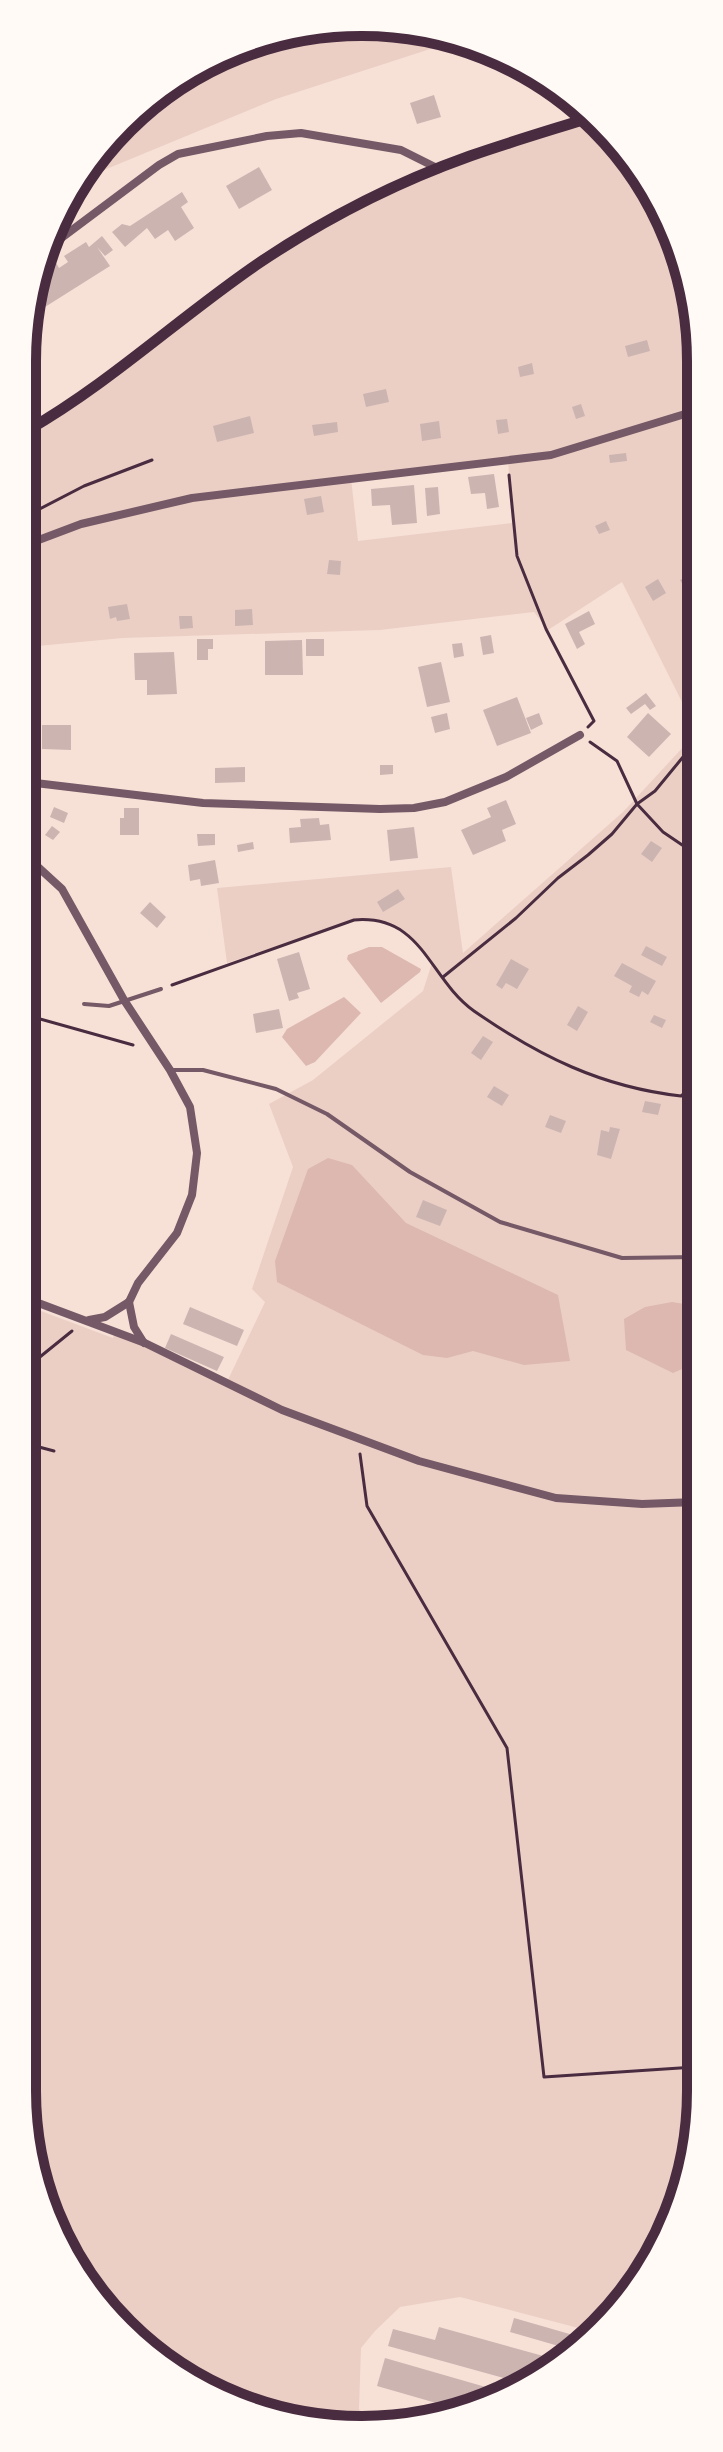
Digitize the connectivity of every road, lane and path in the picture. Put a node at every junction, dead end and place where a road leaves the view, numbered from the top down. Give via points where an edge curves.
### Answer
1 (580, 121) edge
2 (439, 169) junction
3 (60, 239) edge
4 (687, 413) edge
5 (36, 425) edge
6 (508, 459) junction
7 (152, 460) dead end
8 (36, 511) edge
9 (36, 541) edge
10 (580, 735) junction
11 (687, 752) edge
12 (36, 783) edge
13 (637, 804) junction
14 (687, 848) edge
15 (36, 865) edge
16 (443, 977) junction
17 (161, 989) joint
18 (124, 1000) junction
19 (84, 1004) dead end
20 (36, 1018) edge
21 (133, 1045) dead end
22 (170, 1070) junction
23 (687, 1091) edge
24 (687, 1257) edge
25 (36, 1302) edge
26 (129, 1302) junction
27 (84, 1321) junction
28 (145, 1343) junction
29 (36, 1360) edge
30 (358, 1438) junction
31 (36, 1446) edge
32 (54, 1451) dead end
33 (687, 1502) edge
34 (687, 2068) edge

1 - 2 main road
2 - 3 street via 401,150 353,141 301,133 252,139 178,154
2 - 5 main road via 261,262
4 - 6 street via 551,455
6 - 9 street via 192,498 81,524
6 - 10 path via 517,556 546,629 594,721
7 - 8 path
10 - 12 street via 506,777 445,802 414,808 203,803
10 - 13 path via 617,761
11 - 13 path
13 - 14 path
13 - 16 path via 612,834
15 - 18 street via 62,889
16 - 17 path via 405,932 372,918
16 - 23 path via 470,1008 560,1063 651,1092 681,1096
17 - 18 lane
18 - 19 lane via 109,1006
18 - 22 street
20 - 21 path
22 - 24 lane via 203,1070 276,1089 327,1114 410,1172 500,1222 622,1258
22 - 26 street via 190,1107 197,1153 192,1195 177,1233
25 - 27 street
26 - 27 street via 105,1317
26 - 28 street via 134,1327
27 - 28 street
27 - 29 path
28 - 30 street via 282,1410
30 - 33 street via 419,1461 556,1498
30 - 34 path via 367,1506 507,1748 544,2077
31 - 32 path

